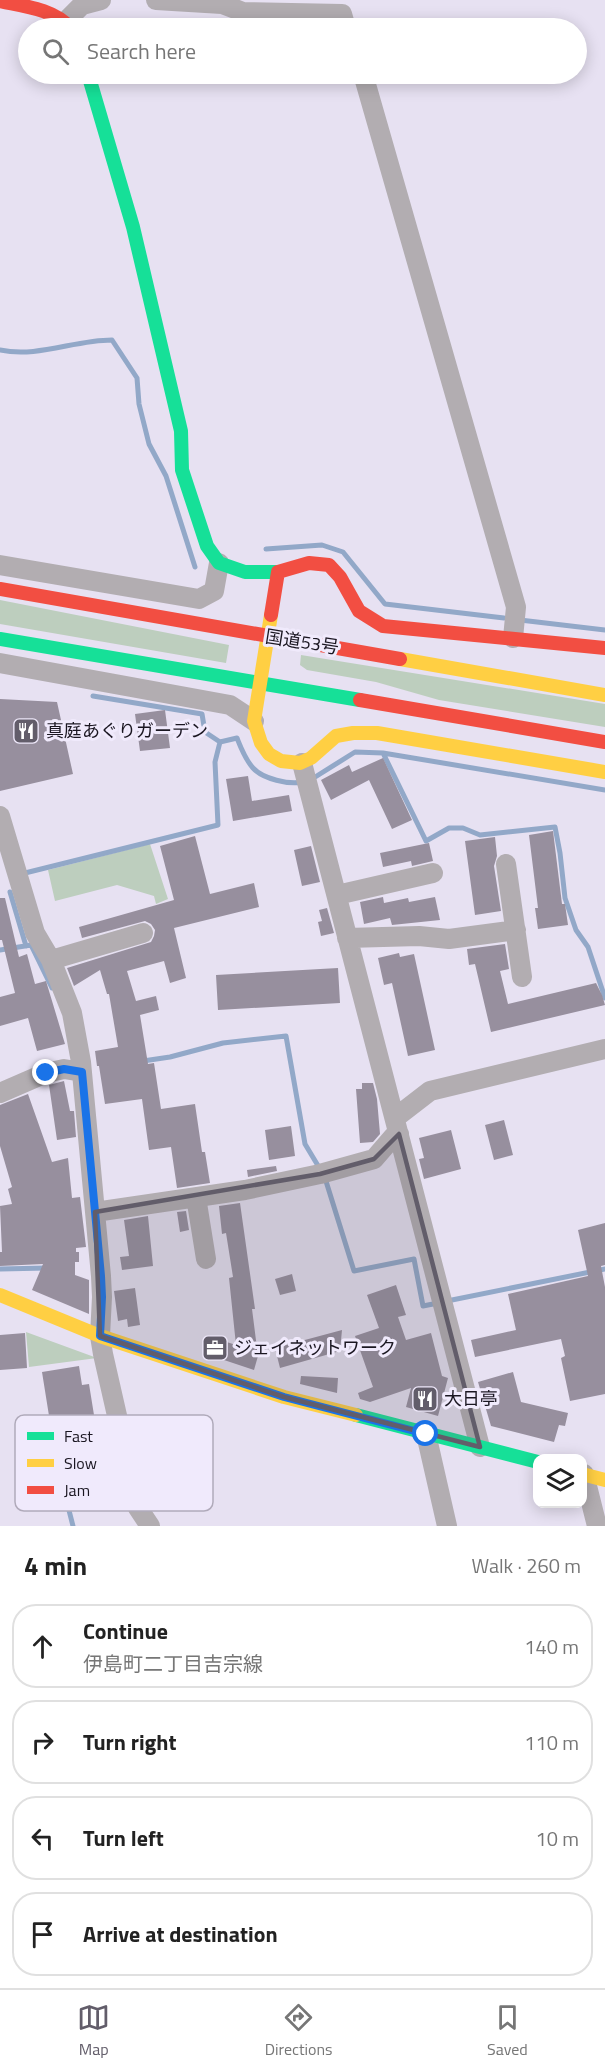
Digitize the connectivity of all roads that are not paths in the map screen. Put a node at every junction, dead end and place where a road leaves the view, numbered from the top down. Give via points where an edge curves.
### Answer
1 (101, 0) edge
2 (156, 0) edge
3 (287, 0) edge
4 (0, 1) edge
5 (222, 4) junction
6 (52, 18) edge
7 (73, 18) edge
8 (343, 18) edge
9 (91, 84) edge
10 (366, 84) edge
11 (219, 563) junction
12 (0, 565) edge
13 (278, 572) junction
14 (0, 589) edge
15 (268, 637) junction
16 (513, 638) junction
17 (0, 639) edge
18 (605, 648) edge
19 (412, 660) junction
20 (0, 663) edge
21 (539, 670) dead end
22 (260, 682) junction
23 (605, 695) edge
24 (254, 721) junction
25 (605, 742) edge
26 (605, 772) edge
27 (305, 775) junction
28 (0, 816) edge
29 (507, 864) dead end
30 (433, 873) dead end
31 (337, 895) junction
32 (516, 930) junction
33 (143, 933) dead end
34 (348, 938) junction
35 (51, 960) junction
36 (522, 977) dead end
37 (605, 1049) edge
38 (82, 1072) junction
39 (0, 1093) edge
40 (397, 1126) junction
41 (196, 1197) junction
42 (95, 1212) junction
43 (206, 1259) dead end
44 (0, 1295) edge
45 (100, 1336) junction
46 (117, 1415) edge
47 (426, 1434) junction
48 (480, 1447) junction
49 (533, 1461) edge
50 (587, 1475) edge
51 (605, 1480) edge
52 (587, 1489) edge
53 (140, 1511) edge
54 (150, 1526) edge
55 (447, 1526) edge
56 (597, 1526) edge

1 - 7 street via 82,5
2 - 5 street
3 - 5 street
4 - 6 main road
5 - 8 street via 243,12 342,14
9 - 11 main road via 133,227 181,431 182,470 207,546
10 - 16 street via 516,607
11 - 12 street via 214,591 200,599
11 - 13 main road via 244,573
13 - 15 main road
13 - 16 main road via 309,563 329,565 359,611 383,626
14 - 15 main road, 国道53号
15 - 19 main road, 国道53号
15 - 22 main road
16 - 18 main road
17 - 22 main road
19 - 21 main road
19 - 23 main road, 国道53号
20 - 24 street via 230,705
22 - 24 main road
22 - 25 main road
24 - 27 main road via 267,754
26 - 27 main road via 377,733 346,733 331,739
27 - 31 street
28 - 35 street via 35,933
29 - 32 street
30 - 31 street
31 - 34 street
32 - 34 street via 449,939
32 - 36 street
33 - 35 street
34 - 40 street
35 - 38 street via 72,1013
37 - 40 street via 430,1091
38 - 39 street via 64,1069 46,1073
38 - 42 street
40 - 41 street via 393,1137 374,1159 267,1185
40 - 48 street
41 - 42 street
41 - 43 street
42 - 45 street via 102,1297
44 - 45 main road
45 - 46 street
45 - 47 main road via 284,1397
47 - 48 main road
47 - 55 street
48 - 49 main road
50 - 51 main road
52 - 56 street
53 - 54 street

